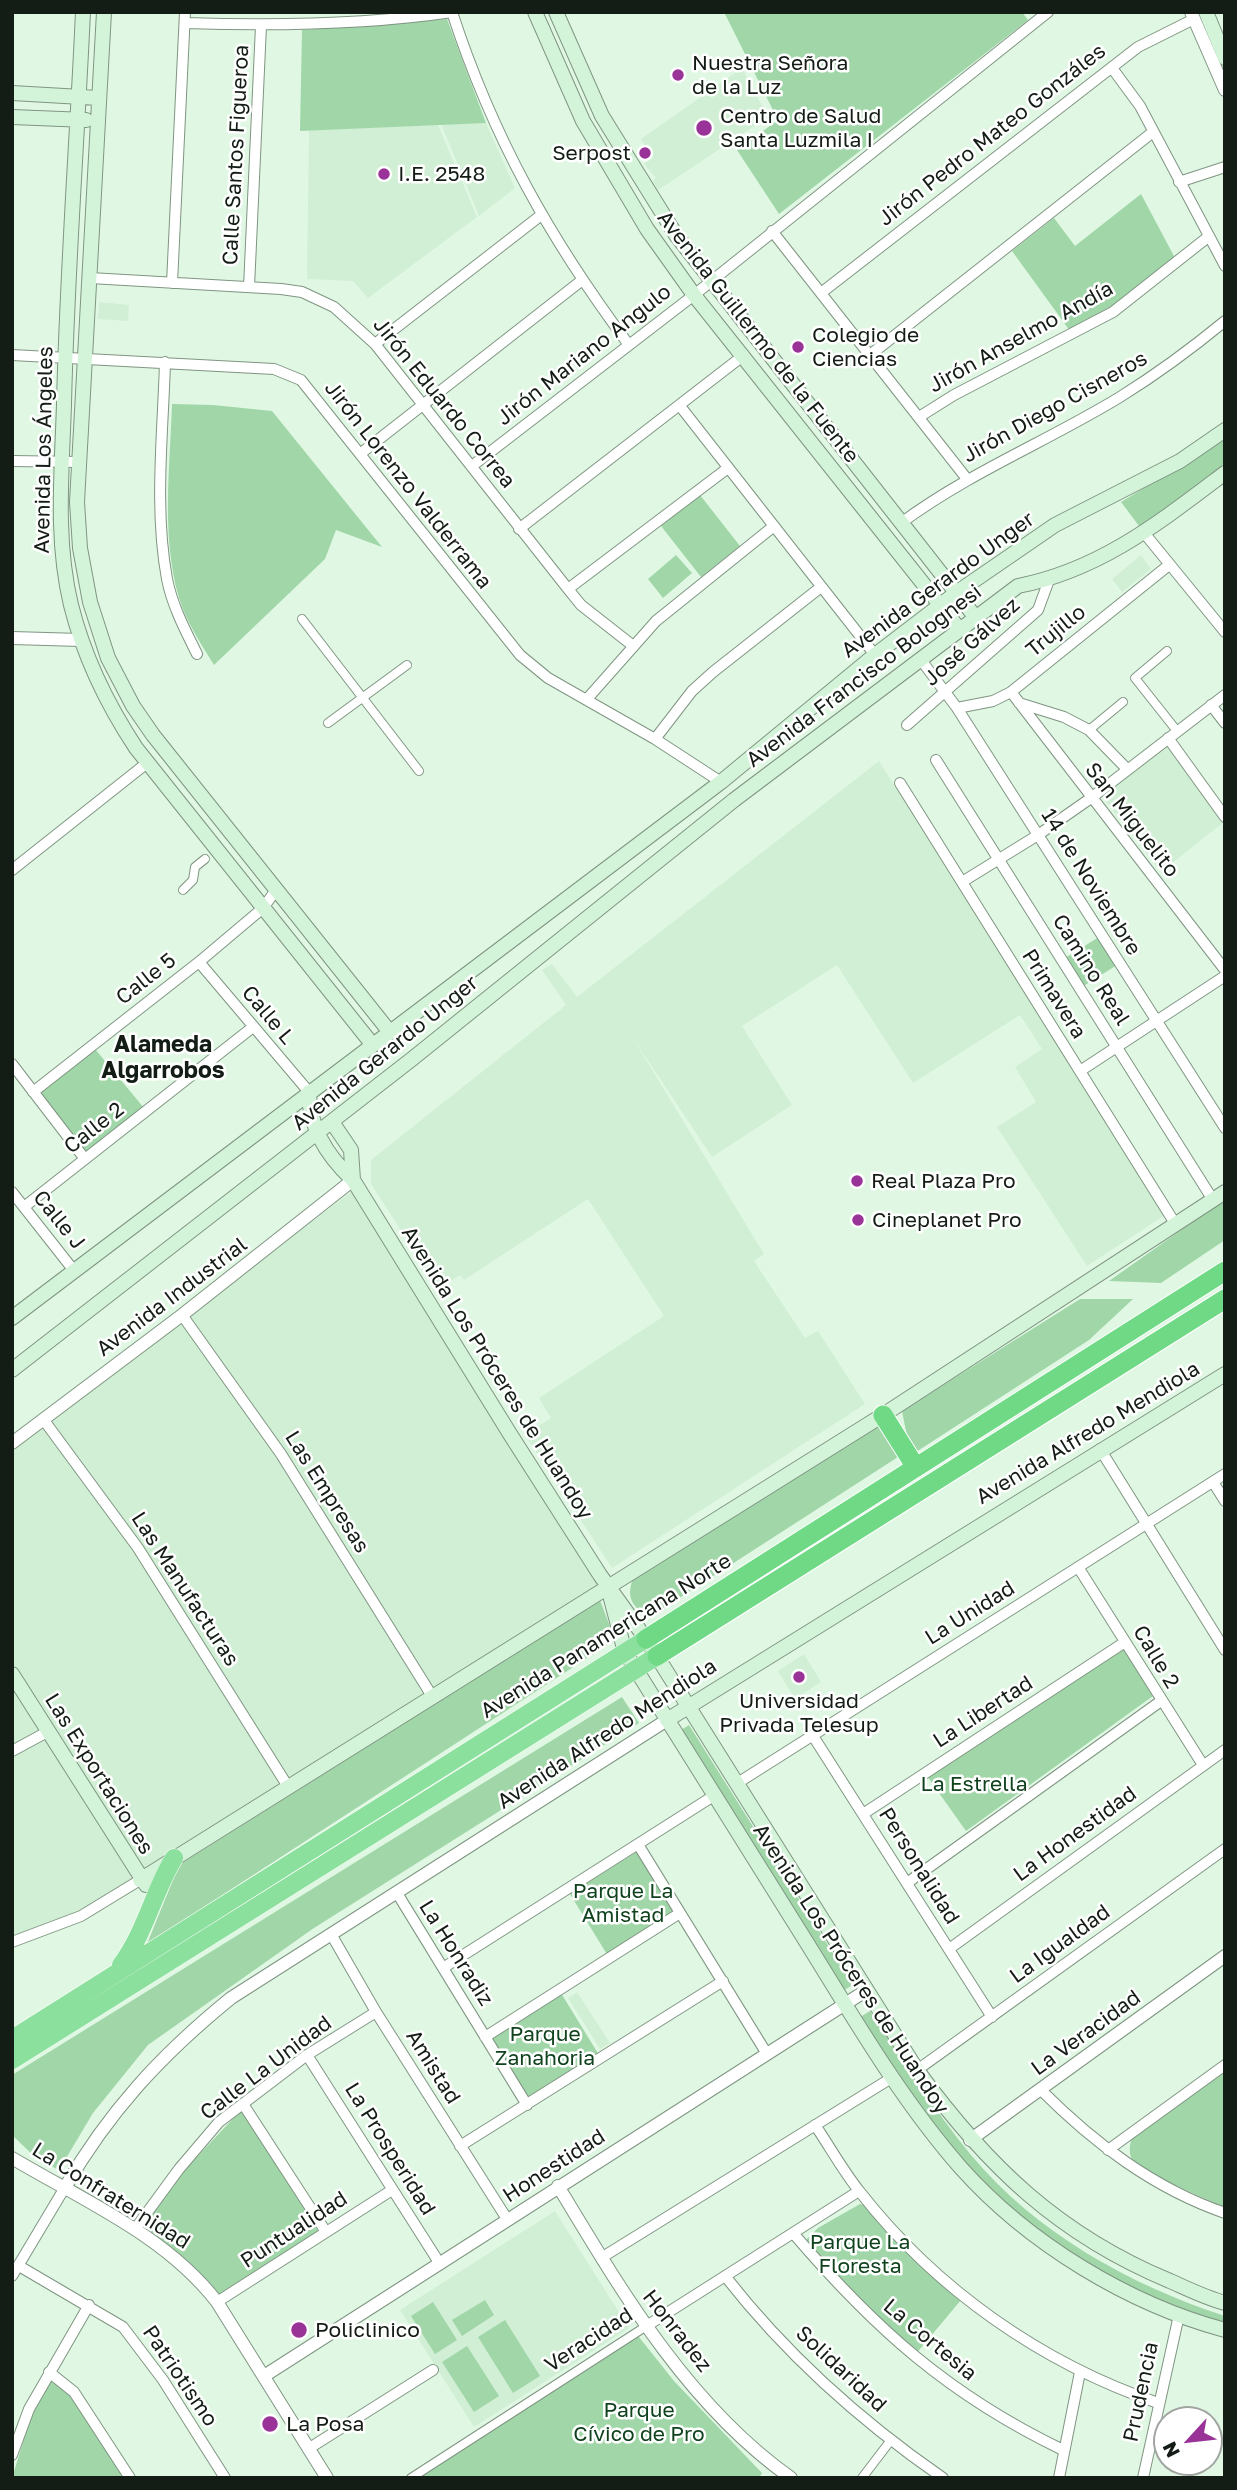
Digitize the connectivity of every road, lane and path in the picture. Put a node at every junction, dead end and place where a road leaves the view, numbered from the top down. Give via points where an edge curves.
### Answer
1 (83, 12) edge
2 (104, 12) edge
3 (452, 12) edge
4 (535, 12) edge
5 (556, 12) edge
6 (1048, 12) edge
7 (1197, 15) edge
8 (355, 17) edge
9 (185, 18) edge
10 (261, 26) junction
11 (1225, 58) edge
12 (1111, 68) junction
13 (1225, 89) edge
14 (12, 93) edge
15 (79, 97) junction
16 (99, 98) junction
17 (12, 117) edge
18 (78, 119) junction
19 (98, 120) junction
20 (1153, 132) junction
21 (1225, 167) edge
22 (1180, 182) junction
23 (540, 215) junction
24 (772, 231) junction
25 (1208, 237) junction
26 (1225, 266) edge
27 (90, 278) junction
28 (581, 281) junction
29 (711, 282) junction
30 (172, 284) junction
31 (249, 287) junction
32 (821, 293) junction
33 (694, 295) junction
34 (1225, 321) edge
35 (375, 344) junction
36 (629, 345) junction
37 (12, 355) edge
38 (744, 355) junction
39 (870, 355) junction
40 (65, 358) junction
41 (86, 358) junction
42 (165, 362) junction
43 (423, 404) junction
44 (680, 406) junction
45 (919, 417) junction
46 (1225, 430) edge
47 (360, 454) junction
48 (12, 461) edge
49 (62, 462) junction
50 (80, 463) junction
51 (472, 466) junction
52 (728, 468) junction
53 (1224, 475) edge
54 (967, 479) junction
55 (901, 523) junction
56 (774, 526) junction
57 (519, 529) junction
58 (1145, 534) junction
59 (1170, 565) junction
60 (1049, 580) junction
61 (1018, 586) joint
62 (821, 587) junction
63 (568, 589) junction
64 (956, 593) junction
65 (940, 605) junction
66 (976, 618) junction
67 (302, 619) dead end
68 (960, 630) junction
69 (1225, 632) edge
70 (12, 638) edge
71 (81, 640) junction
72 (632, 645) junction
73 (1167, 651) dead end
74 (197, 653) dead end
75 (875, 655) junction
76 (921, 660) junction
77 (407, 665) dead end
78 (947, 692) junction
79 (1011, 692) junction
80 (1225, 695) edge
81 (363, 698) junction
82 (587, 699) junction
83 (1123, 702) dead end
84 (1018, 703) junction
85 (1211, 705) junction
86 (957, 708) junction
87 (328, 723) dead end
88 (1225, 723) edge
89 (907, 724) dead end
90 (1089, 730) junction
91 (153, 735) junction
92 (1173, 735) junction
93 (655, 739) junction
94 (136, 748) junction
95 (760, 748) junction
96 (936, 760) dead end
97 (147, 762) junction
98 (1127, 769) junction
99 (419, 771) dead end
100 (721, 782) junction
101 (900, 783) dead end
102 (1091, 798) junction
103 (734, 800) junction
104 (1225, 817) edge
105 (1038, 835) junction
106 (999, 858) junction
107 (205, 859) dead end
108 (12, 870) edge
109 (962, 882) junction
110 (183, 890) dead end
111 (276, 890) junction
112 (263, 908) junction
113 (199, 962) junction
114 (1225, 970) edge
115 (342, 973) junction
116 (1225, 976) edge
117 (326, 986) junction
118 (1157, 1023) junction
119 (253, 1027) junction
120 (389, 1031) junction
121 (372, 1044) junction
122 (1117, 1048) junction
123 (12, 1064) edge
124 (1080, 1071) junction
125 (33, 1092) junction
126 (309, 1092) junction
127 (332, 1122) junction
128 (1225, 1128) edge
129 (319, 1137) junction
130 (85, 1159) junction
131 (353, 1180) junction
132 (12, 1192) edge
133 (1219, 1196) edge
134 (24, 1207) junction
135 (1177, 1225) junction
136 (1225, 1262) edge
137 (75, 1272) junction
138 (1218, 1275) edge
139 (1221, 1302) edge
140 (182, 1315) junction
141 (12, 1318) edge
142 (12, 1370) edge
143 (1225, 1374) edge
144 (883, 1415) junction
145 (43, 1419) junction
146 (12, 1443) edge
147 (1100, 1449) junction
148 (915, 1466) junction
149 (1225, 1474) edge
150 (1213, 1482) junction
151 (1225, 1501) edge
152 (1146, 1524) junction
153 (1078, 1567) junction
154 (608, 1587) junction
155 (646, 1639) junction
156 (1125, 1642) junction
157 (1225, 1650) edge
158 (625, 1652) junction
159 (657, 1656) junction
160 (636, 1670) junction
161 (12, 1674) edge
162 (432, 1696) junction
163 (1161, 1701) junction
164 (688, 1706) junction
165 (667, 1720) junction
166 (49, 1731) junction
167 (813, 1735) junction
168 (1225, 1750) edge
169 (12, 1751) edge
170 (1203, 1765) junction
171 (736, 1784) junction
172 (287, 1785) junction
173 (715, 1795) junction
174 (863, 1814) junction
175 (639, 1846) junction
176 (1225, 1849) edge
177 (174, 1858) junction
178 (140, 1880) junction
179 (907, 1883) junction
180 (154, 1893) junction
181 (397, 1893) junction
182 (680, 1913) junction
183 (331, 1934) junction
184 (12, 1942) edge
185 (949, 1950) junction
186 (1225, 1956) edge
187 (443, 1968) junction
188 (112, 1976) junction
189 (723, 1981) junction
190 (867, 1990) junction
191 (846, 2004) junction
192 (376, 2012) junction
193 (992, 2017) junction
194 (485, 2037) junction
195 (12, 2039) edge
196 (767, 2054) junction
197 (307, 2055) junction
198 (12, 2060) edge
199 (1225, 2065) edge
200 (917, 2070) junction
201 (892, 2077) junction
202 (1041, 2090) junction
203 (243, 2104) junction
204 (527, 2105) junction
205 (815, 2125) junction
206 (970, 2140) junction
207 (460, 2146) junction
208 (1108, 2150) junction
209 (12, 2158) edge
210 (558, 2186) junction
211 (64, 2189) junction
212 (392, 2190) junction
213 (859, 2191) junction
214 (1225, 2213) edge
215 (507, 2219) junction
216 (135, 2229) junction
217 (326, 2232) junction
218 (793, 2233) junction
219 (601, 2258) junction
220 (440, 2264) junction
221 (15, 2271) edge
222 (725, 2276) junction
223 (217, 2302) junction
224 (1225, 2303) edge
225 (89, 2305) junction
226 (1179, 2315) junction
227 (645, 2327) junction
228 (1225, 2330) edge
229 (433, 2370) dead end
230 (49, 2372) junction
231 (1080, 2372) junction
232 (264, 2376) junction
233 (1158, 2403) junction
234 (891, 2440) junction
235 (308, 2449) junction
236 (1063, 2450) junction
237 (12, 2455) edge
238 (785, 2476) edge
239 (130, 2478) edge
240 (225, 2478) edge
241 (327, 2478) edge
242 (411, 2478) edge
243 (862, 2478) edge
244 (943, 2478) edge
245 (1059, 2478) edge
246 (1143, 2478) edge

1 - 15 main road, Avenida Los Ángeles
2 - 16 main road, Avenida Los Ángeles
3 - 8 street
3 - 23 street via 493,122
4 - 33 main road, Avenida Guillermo de la Fuente via 600,154
5 - 29 main road, Avenida Guillermo de la Fuente via 615,139 655,205
6 - 24 street, Jirón Mariano Angulo
7 - 11 main road
7 - 12 street, Jirón Pedro Mateo Gonzáles via 1138,47
7 - 13 street
8 - 10 street
9 - 10 street
9 - 30 street
10 - 31 street, Calle Santos Figueroa
12 - 20 street
12 - 32 street, Jirón Pedro Mateo Gonzáles
14 - 15 main road
15 - 16 main road
15 - 18 main road, Avenida Los Ángeles
16 - 19 main road, Avenida Los Ángeles
17 - 18 main road
18 - 19 main road
18 - 40 main road, Avenida Los Ángeles
19 - 27 main road, Avenida Los Ángeles
20 - 22 street
20 - 39 street
21 - 22 street
22 - 25 street
23 - 28 street
23 - 35 street
24 - 29 street, Jirón Mariano Angulo
24 - 32 street
25 - 26 street
25 - 45 street, Jirón Anselmo Andía via 1113,312
27 - 30 street, Jirón Eduardo Correa
27 - 41 main road, Avenida Los Ángeles
28 - 36 street
28 - 43 street
29 - 33 street, Jirón Mariano Angulo
29 - 55 main road, Avenida Guillermo de la Fuente
30 - 31 street, Jirón Eduardo Correa
31 - 35 street, Jirón Eduardo Correa via 320,299 349,318
32 - 39 street
33 - 36 street, Jirón Mariano Angulo
33 - 38 main road, Avenida Guillermo de la Fuente
34 - 54 street, Jirón Diego Cisneros via 1118,398
35 - 43 street, Jirón Eduardo Correa
36 - 51 street, Jirón Mariano Angulo
37 - 40 street, Jirón Lorenzo Valderrama
38 - 44 street
38 - 65 main road, Avenida Guillermo de la Fuente
39 - 45 street
40 - 41 street, Jirón Lorenzo Valderrama
40 - 49 main road, Avenida Los Ángeles
41 - 42 street, Jirón Lorenzo Valderrama
41 - 50 main road, Avenida Los Ángeles
42 - 47 street, Jirón Lorenzo Valderrama via 289,373 300,380
42 - 74 street via 164,560 174,603
43 - 47 street
43 - 51 street, Jirón Eduardo Correa
44 - 52 street
44 - 57 street
45 - 54 street
46 - 64 main road, Avenida Gerardo Unger via 1180,461 1055,525
47 - 82 street, Jirón Lorenzo Valderrama via 510,646 548,678
48 - 49 street
49 - 50 street
49 - 71 main road, Avenida Los Ángeles via 64,566
50 - 91 main road, Avenida Los Ángeles via 80,548 90,602 108,658
51 - 57 street, Jirón Eduardo Correa
52 - 56 street
52 - 63 street
53 - 58 main road, José Gálvez
54 - 55 street, Jirón Diego Cisneros
55 - 64 main road, Avenida Guillermo de la Fuente
56 - 62 street
56 - 72 street via 687,594
57 - 63 street, Jirón Eduardo Correa
58 - 59 street
58 - 60 main road, José Gálvez
59 - 69 street
59 - 79 street, Trujillo
60 - 61 main road, José Gálvez
60 - 78 street, José Gálvez via 1038,610
61 - 66 main road, Avenida Francisco Bolognesi
62 - 75 street
62 - 93 street via 692,691
63 - 72 street, Jirón Eduardo Correa
64 - 65 main road, Avenida Gerardo Unger
64 - 66 main road, Avenida Guillermo de la Fuente
65 - 68 main road, Avenida Guillermo de la Fuente
65 - 75 main road, Avenida Gerardo Unger
66 - 68 main road, Avenida Francisco Bolognesi
67 - 81 street
68 - 76 main road, Avenida Francisco Bolognesi
70 - 71 street
71 - 94 main road, Avenida Los Ángeles via 104,696
72 - 82 street
73 - 92 street via 1135,678
75 - 95 main road, Avenida Gerardo Unger
76 - 78 street, 14 de Noviembre
76 - 103 main road, Avenida Francisco Bolognesi
77 - 81 street
78 - 86 street, 14 de Noviembre
78 - 89 street, José Gálvez
79 - 84 street, San Miguelito
79 - 86 street, Trujillo via 993,701
80 - 85 street
81 - 87 street
81 - 99 street
82 - 93 street, Jirón Lorenzo Valderrama
83 - 90 street
84 - 90 street
84 - 102 street, San Miguelito
85 - 88 street
85 - 92 street
86 - 105 street, 14 de Noviembre
90 - 98 street
91 - 94 main road
91 - 111 main road, Avenida Los Ángeles
92 - 98 street
92 - 104 street
93 - 100 street, Jirón Lorenzo Valderrama
94 - 97 main road, Avenida Los Ángeles
95 - 100 main road, Avenida Gerardo Unger
95 - 103 main road, Avenida Gerardo Unger
96 - 106 street, Camino Real
97 - 108 street
97 - 112 main road, Avenida Los Ángeles
98 - 102 street
100 - 120 main road, Avenida Gerardo Unger
101 - 109 street, Primavera
102 - 105 street
102 - 114 street, San Miguelito
103 - 127 main road, Avenida Gerardo Unger
105 - 106 street
105 - 118 street, 14 de Noviembre
106 - 109 street
106 - 122 street, Camino Real
107 - 110 street via 195,867
109 - 124 street, Primavera
111 - 112 street, Calle 5
111 - 115 main road, Avenida Los Ángeles
112 - 113 street, Calle 5
112 - 117 main road, Avenida Los Ángeles
113 - 119 street, Calle L
113 - 125 street, Calle 5
115 - 117 main road
115 - 120 main road, Avenida Los Ángeles
116 - 118 street
117 - 121 main road, Avenida Los Ángeles
118 - 122 street
118 - 128 street, 14 de Noviembre
119 - 126 street, Calle L
119 - 130 street, Calle 2
120 - 121 main road, Avenida Gerardo Unger
121 - 126 main road, Avenida Gerardo Unger
122 - 124 street
122 - 133 street, Camino Real
123 - 125 street
124 - 135 street, Primavera
125 - 130 street
126 - 129 main road, Avenida Los Próceres de Huandoy via 310,1113
126 - 137 main road, Avenida Gerardo Unger
127 - 129 main road, Avenida Gerardo Unger
127 - 131 main road, Avenida Los Próceres de Huandoy via 351,1150
129 - 131 main road, Avenida Los Próceres de Huandoy
129 - 142 main road, Avenida Gerardo Unger
130 - 134 street, Calle 2
131 - 140 street, Avenida Industrial
131 - 154 main road, Avenida Los Próceres de Huandoy
132 - 134 street, Calle J
133 - 135 main road
134 - 137 street, Calle J
135 - 144 main road
136 - 138 highway, Avenida Panamericana Norte
137 - 141 main road, Avenida Gerardo Unger
138 - 148 highway, Avenida Panamericana Norte
139 - 159 highway, Avenida Panamericana Norte
140 - 145 street, Avenida Industrial
140 - 162 street, Las Empresas via 281,1454
143 - 147 main road, Avenida Alfredo Mendiola
144 - 148 highway
144 - 154 main road
145 - 146 street, Avenida Industrial
145 - 172 street, Las Manufacturas via 138,1548
147 - 152 street
147 - 164 main road, Avenida Alfredo Mendiola
148 - 155 highway, Avenida Panamericana Norte
149 - 150 street, La Unidad
150 - 151 street
150 - 152 street, La Unidad
152 - 153 street, La Unidad
152 - 157 street
153 - 156 street, Calle 2
153 - 167 street, La Unidad
154 - 155 main road, Avenida Los Próceres de Huandoy
154 - 158 main road, Avenida Los Próceres de Huandoy
154 - 162 main road
155 - 158 highway, Avenida Panamericana Norte
155 - 159 main road, Avenida Los Próceres de Huandoy
156 - 163 street, Calle 2
156 - 174 street, La Libertad
158 - 160 main road, Avenida Los Próceres de Huandoy
158 - 188 highway, Avenida Panamericana Norte
159 - 160 highway, Avenida Panamericana Norte
159 - 164 main road, Avenida Los Próceres de Huandoy
160 - 165 main road, Avenida Los Próceres de Huandoy
160 - 198 highway, Avenida Panamericana Norte
161 - 166 main road, Las Exportaciones
162 - 172 main road
163 - 170 street, Calle 2
163 - 179 street
164 - 165 main road, Avenida Alfredo Mendiola
164 - 171 main road, Avenida Los Próceres de Huandoy
165 - 173 main road, Avenida Los Próceres de Huandoy
165 - 181 street, Avenida Alfredo Mendiola
166 - 169 street
166 - 178 main road, Las Exportaciones
167 - 171 street, La Unidad
167 - 174 street, Personalidad
168 - 170 street, La Honestidad
170 - 185 street, La Honestidad
171 - 190 main road, Avenida Los Próceres de Huandoy
172 - 177 main road
173 - 175 street
173 - 191 main road, Avenida Los Próceres de Huandoy
174 - 179 street, Personalidad
175 - 182 street
175 - 187 street
176 - 193 street, La Igualdad
177 - 178 main road
177 - 180 highway
178 - 180 main road, Las Exportaciones
178 - 184 street via 81,1916
179 - 185 street, Personalidad
180 - 188 highway via 134,1948
181 - 183 street, Avenida Alfredo Mendiola
181 - 187 street, La Honradiz
182 - 189 street
182 - 194 street
183 - 192 street, Amistad
183 - 211 street, Avenida Alfredo Mendiola via 231,1998 187,2034 110,2116
185 - 193 street, Personalidad
186 - 202 street, La Veracidad
187 - 194 street, La Honradiz
188 - 195 highway, Avenida Panamericana Norte
189 - 196 street
189 - 204 street
190 - 191 street, Honestidad
190 - 200 main road, Avenida Los Próceres de Huandoy
191 - 196 street, Honestidad
191 - 201 main road, Avenida Los Próceres de Huandoy
192 - 197 street, Calle La Unidad
192 - 207 street, Amistad
193 - 200 street, La Igualdad
194 - 204 street, La Honradiz
196 - 210 street, Honestidad
197 - 203 street, Calle La Unidad
197 - 212 street, La Prosperidad
199 - 208 street
200 - 206 main road, Avenida Los Próceres de Huandoy
201 - 205 street
201 - 226 main road, Avenida Los Próceres de Huandoy via 931,2131 993,2200 1091,2272
202 - 206 street, La Veracidad
202 - 208 street
203 - 216 street, Calle La Unidad via 217,2124
203 - 217 street
204 - 207 street
205 - 213 street
205 - 219 street
206 - 224 main road, Avenida Los Próceres de Huandoy via 1027,2196 1087,2239 1157,2276
207 - 215 street, Amistad
208 - 214 street via 1158,2184
209 - 211 street, La Confraternidad
210 - 215 street, Honestidad
210 - 219 street, Honradez
211 - 216 street, La Confraternidad
211 - 221 street
212 - 217 street, Puntualidad
212 - 220 street, La Prosperidad
213 - 218 street, Veracidad
213 - 231 street via 955,2288 1025,2340
215 - 220 street, Honestidad
216 - 223 street, La Confraternidad via 179,2259
217 - 223 street, Puntualidad
218 - 222 street, Veracidad
218 - 236 street, La Cortesia via 834,2281 936,2376 1021,2430
219 - 227 street, Honradez
220 - 232 street, Honestidad
221 - 225 street, Patriotismo
222 - 227 street, Veracidad
222 - 234 street, Solidaridad via 804,2362
223 - 232 street, La Confraternidad
225 - 230 street
225 - 240 street, Patriotismo via 123,2327 141,2348
226 - 228 main road, Avenida Los Próceres de Huandoy
226 - 233 street, Prudencia
227 - 238 street, Honradez via 733,2427
227 - 242 street, Veracidad
229 - 235 street
230 - 237 street
230 - 239 street via 74,2392
231 - 233 street
231 - 236 street
232 - 235 street, La Confraternidad
233 - 246 street, Prudencia
234 - 243 street
234 - 244 street, Solidaridad
235 - 241 street, La Confraternidad
236 - 245 street

